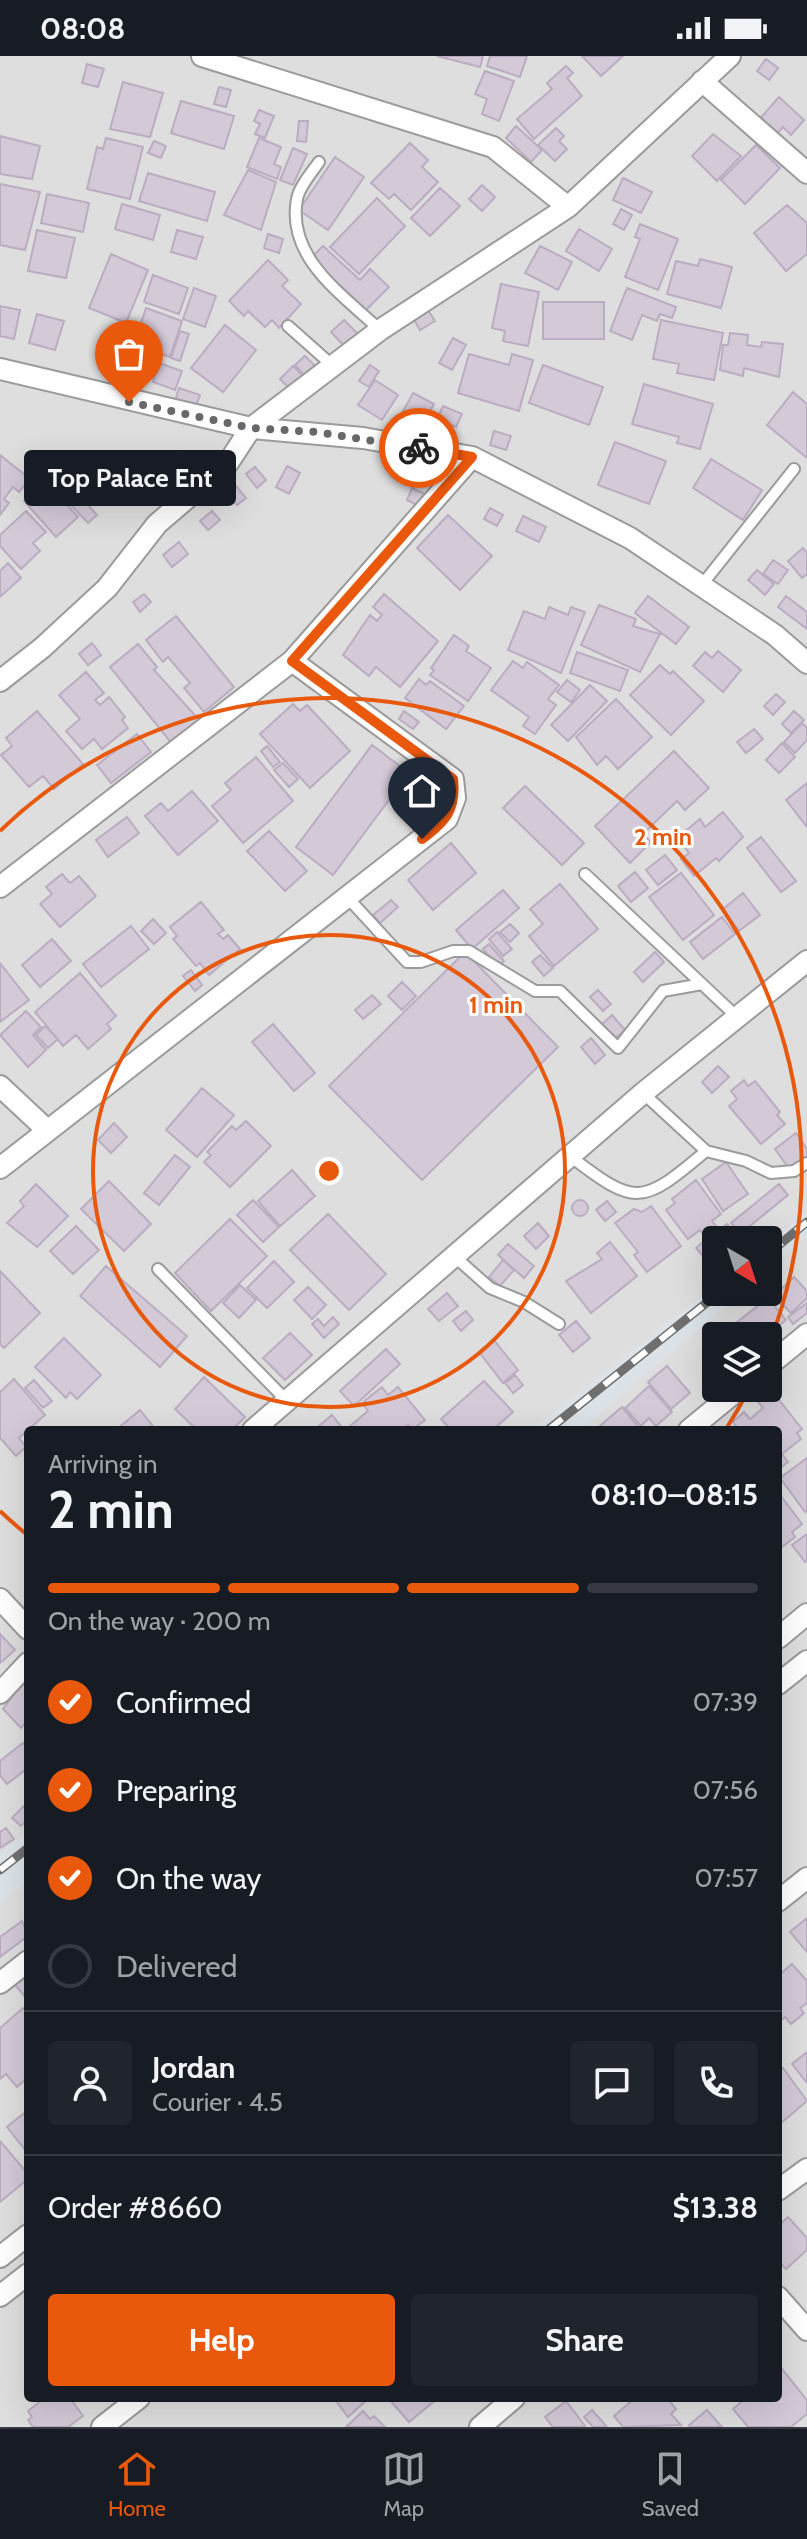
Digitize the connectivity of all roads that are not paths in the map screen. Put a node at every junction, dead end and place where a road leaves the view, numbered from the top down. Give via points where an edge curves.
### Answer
1 (202, 56) edge
2 (730, 56) edge
3 (702, 81) junction
4 (319, 162) dead end
5 (807, 173) edge
6 (568, 207) junction
7 (288, 326) dead end
8 (380, 330) junction
9 (333, 366) junction
10 (0, 369) edge
11 (251, 428) junction
12 (472, 457) junction
13 (794, 469) dead end
14 (701, 586) junction
15 (292, 661) junction
16 (807, 663) edge
17 (0, 681) edge
18 (585, 874) dead end
19 (0, 887) edge
20 (347, 897) junction
21 (807, 961) edge
22 (702, 984) junction
23 (736, 1016) junction
24 (0, 1086) edge
25 (643, 1093) junction
26 (47, 1130) junction
27 (706, 1151) junction
28 (570, 1156) junction
29 (807, 1163) edge
30 (0, 1168) edge
31 (452, 1255) junction
32 (158, 1269) dead end
33 (559, 1324) dead end
34 (807, 1334) edge
35 (782, 1355) edge
36 (286, 1400) junction
37 (723, 1402) edge
38 (257, 1426) edge
39 (694, 1426) edge
40 (0, 1599) edge
41 (807, 1614) edge
42 (24, 1625) edge
43 (782, 1635) edge
44 (807, 1661) edge
45 (24, 1667) edge
46 (782, 1681) edge
47 (0, 1693) edge
48 (807, 1878) edge
49 (782, 1898) edge
50 (24, 1964) edge
51 (0, 1983) edge
52 (807, 2169) edge
53 (782, 2187) edge
54 (24, 2238) edge
55 (0, 2257) edge
56 (24, 2277) edge
57 (0, 2296) edge
58 (782, 2302) edge
59 (807, 2330) edge
60 (134, 2402) edge
61 (509, 2402) edge
62 (102, 2427) edge
63 (480, 2427) edge

1 - 6 street via 493,147
2 - 3 street
3 - 5 street
3 - 6 street
4 - 8 lane via 297,197 301,243 314,268
6 - 8 street
7 - 9 lane
8 - 9 street
9 - 11 street
10 - 11 street
11 - 12 street via 363,438
11 - 17 street via 228,463 157,524 107,588
12 - 14 street via 630,538
12 - 15 street
13 - 14 lane
14 - 16 street
15 - 19 street
15 - 20 street via 453,779 455,798 447,819
18 - 22 lane
20 - 22 lane via 407,962 469,951 535,991 560,991 618,1048 663,991
20 - 26 street
21 - 23 street
22 - 23 lane
23 - 25 street
24 - 26 street
25 - 27 lane
25 - 28 street
26 - 30 street
27 - 28 lane via 669,1182 636,1193 613,1189
27 - 29 lane via 771,1173 794,1171
28 - 31 street
31 - 33 lane via 490,1288
31 - 36 street
32 - 36 lane
34 - 35 street
36 - 38 street
37 - 39 street
40 - 42 street
41 - 43 street
44 - 46 street
45 - 47 street
48 - 49 street
50 - 51 street
52 - 53 street
54 - 55 street
56 - 57 street
58 - 59 street
60 - 62 street
61 - 63 street

